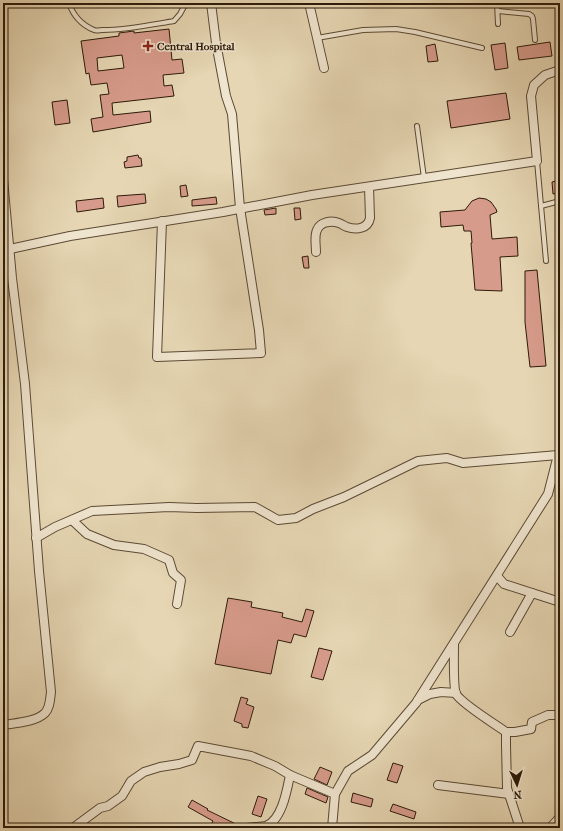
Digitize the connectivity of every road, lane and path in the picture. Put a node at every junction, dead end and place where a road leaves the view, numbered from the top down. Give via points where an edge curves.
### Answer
1 (69, 3) edge
2 (186, 3) edge
3 (211, 3) edge
4 (309, 3) edge
5 (497, 3) edge
6 (498, 11) junction
7 (498, 24) dead end
8 (318, 38) junction
9 (535, 40) dead end
10 (482, 48) dead end
11 (324, 68) dead end
12 (560, 70) edge
13 (417, 126) dead end
14 (537, 161) junction
15 (3, 178) edge
16 (424, 179) junction
17 (369, 187) junction
18 (560, 201) edge
19 (541, 206) junction
20 (240, 208) junction
21 (162, 221) junction
22 (10, 249) junction
23 (316, 252) dead end
24 (546, 261) dead end
25 (559, 454) edge
26 (72, 520) junction
27 (36, 538) junction
28 (497, 576) junction
29 (532, 593) junction
30 (560, 602) edge
31 (177, 604) dead end
32 (510, 632) dead end
33 (454, 644) junction
34 (456, 693) junction
35 (418, 701) junction
36 (560, 715) edge
37 (3, 725) edge
38 (506, 732) junction
39 (290, 775) junction
40 (438, 785) dead end
41 (335, 794) junction
42 (509, 794) junction
43 (560, 817) edge
44 (73, 828) edge
45 (247, 828) edge
46 (332, 828) edge
47 (520, 828) edge
48 (550, 828) edge

1 - 2 lane via 80,21 94,30 120,30 174,20
3 - 20 street via 226,96 232,114
4 - 8 street
5 - 6 lane
6 - 7 lane
6 - 9 lane via 532,16
8 - 10 lane via 363,30 396,29
8 - 11 street
12 - 14 street via 545,75 534,85 531,96
13 - 16 lane
14 - 16 street
14 - 19 lane
15 - 22 street
16 - 17 street
17 - 20 street
17 - 23 street via 369,222 361,228 332,222 321,224 317,229
18 - 19 lane
19 - 24 lane
20 - 21 street
20 - 21 street via 261,354 157,357
21 - 22 street
22 - 27 street via 25,384
25 - 26 street via 463,463 446,458 418,461 296,518 278,520 255,507 169,507 92,511
25 - 28 street via 548,494
26 - 27 street
26 - 31 street via 87,534 114,545 144,549 169,560 173,573 181,580
27 - 37 street via 51,692 49,704 46,713 35,719
28 - 29 street via 504,584
28 - 33 street
29 - 30 street
29 - 32 street
33 - 34 street
33 - 35 street
34 - 35 street via 430,694
34 - 38 street via 462,701
35 - 41 street via 372,755 348,771
36 - 38 street via 548,715 532,722 531,729
38 - 42 street
39 - 41 street
39 - 44 street via 251,756 198,746 192,760 144,772 131,782 122,796
39 - 45 street via 281,809 274,821 266,826
40 - 42 street
41 - 46 street
42 - 47 street
43 - 48 street

